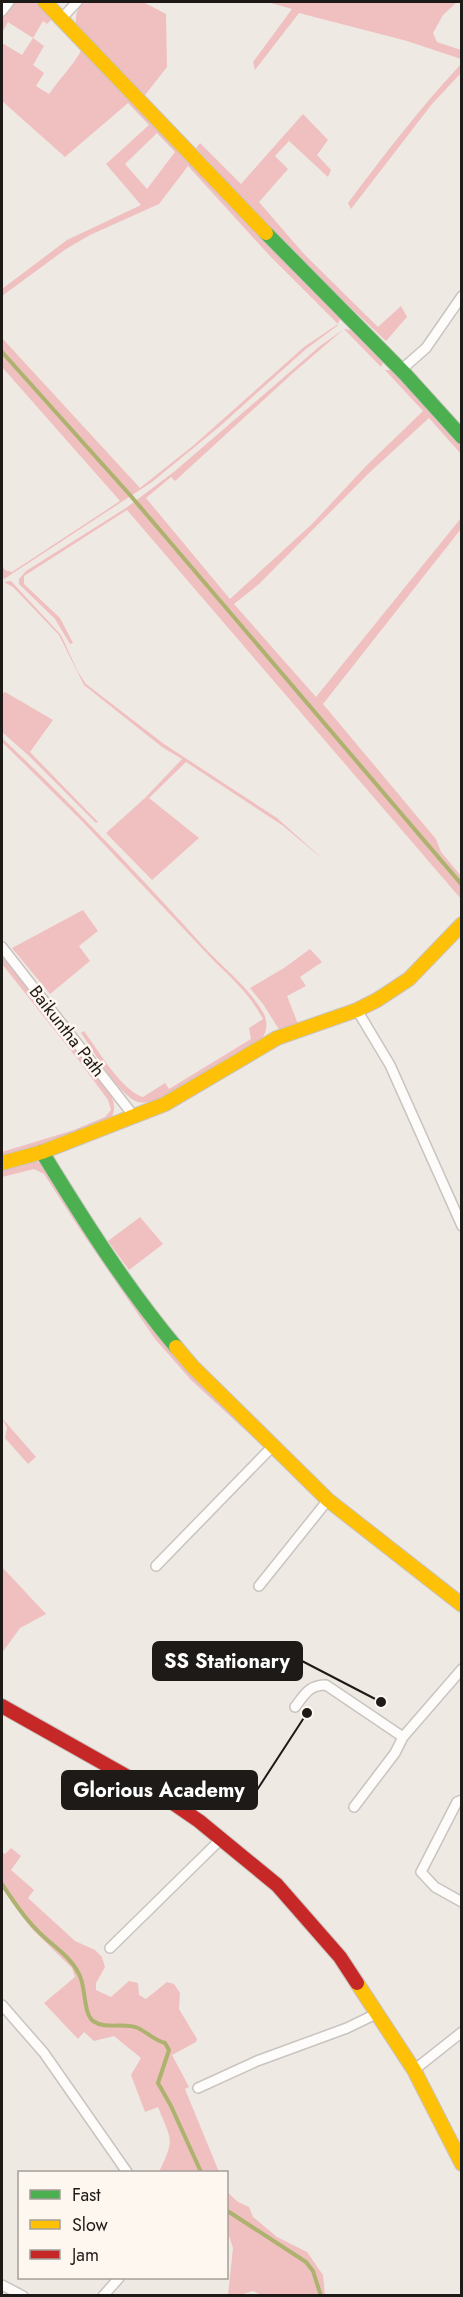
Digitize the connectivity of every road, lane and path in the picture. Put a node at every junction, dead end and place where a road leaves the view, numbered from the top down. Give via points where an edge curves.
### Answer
1 (9, 2) edge
2 (45, 2) edge
3 (77, 2) edge
4 (2, 11) edge
5 (61, 18) junction
6 (462, 296) edge
7 (401, 370) junction
8 (462, 437) edge
9 (462, 924) edge
10 (2, 947) edge
11 (357, 1010) junction
12 (133, 1115) junction
13 (42, 1152) junction
14 (2, 1163) edge
15 (462, 1226) edge
16 (272, 1447) junction
17 (328, 1500) junction
18 (156, 1566) dead end
19 (259, 1586) dead end
20 (462, 1605) edge
21 (462, 1669) edge
22 (2, 1706) edge
23 (296, 1707) dead end
24 (403, 1737) junction
25 (462, 1800) edge
26 (354, 1807) dead end
27 (221, 1839) junction
28 (462, 1902) edge
29 (110, 1948) dead end
30 (2, 2005) edge
31 (378, 2013) junction
32 (462, 2032) edge
33 (414, 2070) junction
34 (198, 2088) dead end
35 (462, 2164) edge
36 (126, 2171) edge
37 (118, 2279) edge
38 (2, 2285) edge
39 (23, 2295) edge
40 (103, 2295) edge

1 - 4 street
2 - 5 street
3 - 5 street
5 - 7 street
6 - 7 street via 426,348
7 - 8 street
9 - 11 street via 409,979
10 - 12 street, Baikuntha Path
11 - 12 street via 277,1038 165,1104
11 - 15 street via 390,1065
12 - 13 street
13 - 14 street
13 - 16 street via 78,1214 150,1316 193,1367
16 - 17 street
16 - 18 street
17 - 19 street
17 - 20 street
21 - 24 street
22 - 27 street via 167,1799
23 - 24 street via 308,1689 326,1685
24 - 26 street
25 - 28 street via 457,1802 422,1872 435,1887
27 - 29 street
27 - 31 street via 303,1912
30 - 36 street via 45,2053
31 - 33 street
31 - 34 street
32 - 33 street
33 - 35 street
37 - 40 street
38 - 39 street

